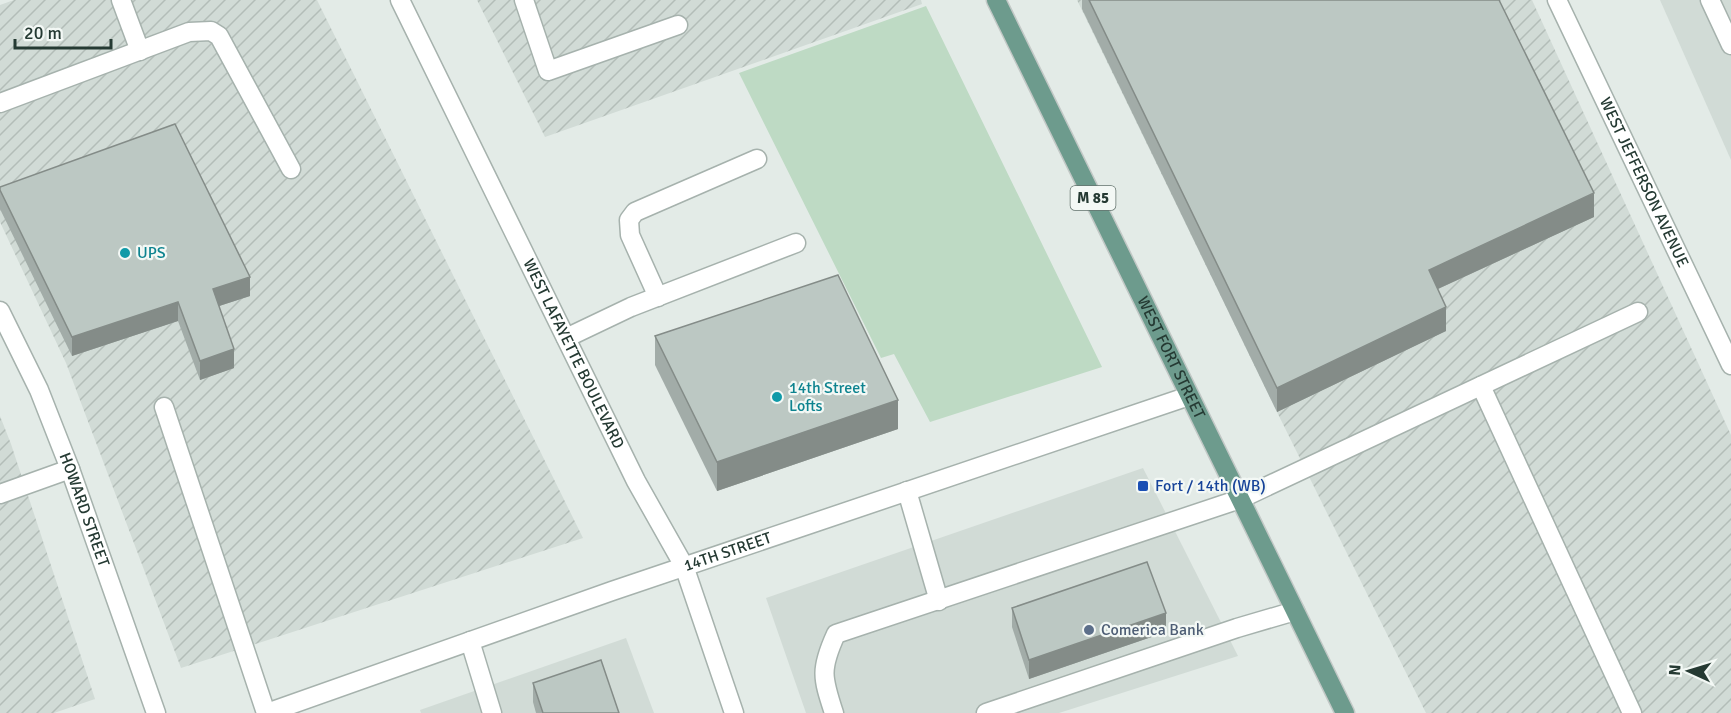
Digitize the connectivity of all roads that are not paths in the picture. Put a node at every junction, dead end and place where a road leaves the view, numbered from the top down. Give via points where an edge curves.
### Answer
1 (121, 0) edge
2 (400, 0) edge
3 (524, 0) edge
4 (996, 0) edge
5 (1557, 0) edge
6 (1710, 0) edge
7 (678, 25) dead end
8 (1731, 45) edge
9 (140, 51) junction
10 (0, 104) edge
11 (757, 159) dead end
12 (291, 169) dead end
13 (796, 243) dead end
14 (658, 297) junction
15 (0, 311) edge
16 (1638, 312) dead end
17 (566, 338) junction
18 (1731, 365) edge
19 (1481, 386) junction
20 (1189, 396) junction
21 (164, 407) dead end
22 (70, 469) junction
23 (907, 491) junction
24 (0, 494) edge
25 (1240, 499) junction
26 (684, 567) junction
27 (939, 601) junction
28 (1295, 611) junction
29 (470, 641) junction
30 (156, 713) edge
31 (267, 713) edge
32 (492, 713) edge
33 (734, 713) edge
34 (834, 713) edge
35 (986, 713) edge
36 (1345, 713) edge
37 (1632, 713) edge

1 - 9 street
2 - 17 street, WEST LAFAYETTE BOULEVARD
3 - 7 street via 548,71
4 - 20 main road, WEST FORT STREET / M 85
5 - 18 street, WEST JEFFERSON AVENUE
6 - 8 street
9 - 10 street
9 - 12 street via 189,32 211,31 219,36
11 - 14 street via 635,212 628,220 630,236
13 - 14 street
14 - 17 street
15 - 22 street, HOWARD STREET via 39,390
16 - 19 street
17 - 26 street, WEST LAFAYETTE BOULEVARD via 636,481
19 - 25 street
19 - 37 street
20 - 23 street, 14TH STREET
20 - 25 main road, WEST FORT STREET / M 85
21 - 31 street
22 - 24 street
22 - 30 street, HOWARD STREET
23 - 26 street, 14TH STREET
23 - 27 street
25 - 27 street
25 - 28 main road, WEST FORT STREET / M 85
26 - 29 street, 14TH STREET
26 - 33 street, WEST LAFAYETTE BOULEVARD
27 - 34 street via 836,634 824,659 825,685
28 - 35 street
28 - 36 main road, WEST FORT STREET / M 85
29 - 31 street, 14TH STREET
29 - 32 street

